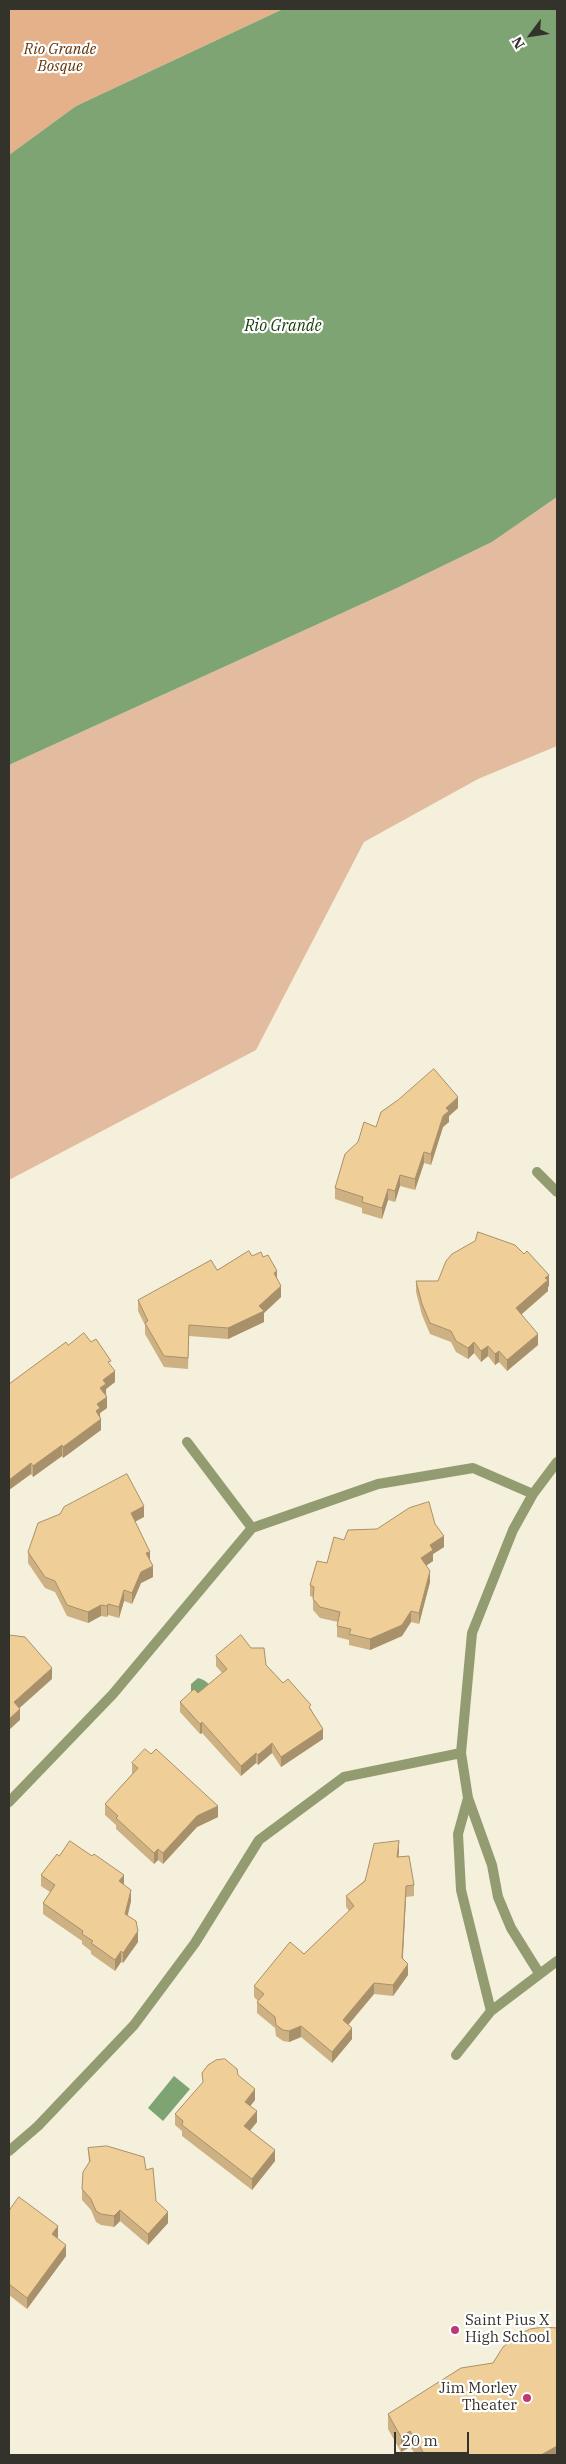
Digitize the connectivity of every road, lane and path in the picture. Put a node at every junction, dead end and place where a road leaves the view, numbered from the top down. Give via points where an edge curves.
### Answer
1 (537, 1172) dead end
2 (557, 1192) edge
3 (187, 1442) dead end
4 (557, 1462) edge
5 (533, 1494) junction
6 (252, 1528) junction
7 (461, 1753) junction
8 (468, 1798) junction
9 (9, 1802) edge
10 (557, 1961) edge
11 (539, 1973) junction
12 (491, 2011) junction
13 (456, 2055) dead end
14 (9, 2151) edge

1 - 2 street
3 - 6 street
4 - 5 street
5 - 6 street via 473,1468 378,1484
5 - 7 street via 513,1530 472,1632
6 - 9 street via 113,1694
7 - 8 street
7 - 14 street via 344,1777 259,1840 195,1943 134,2025 38,2126
8 - 11 street via 492,1864 504,1913
8 - 12 street via 458,1834 461,1890
10 - 11 street
11 - 12 street
12 - 13 street

